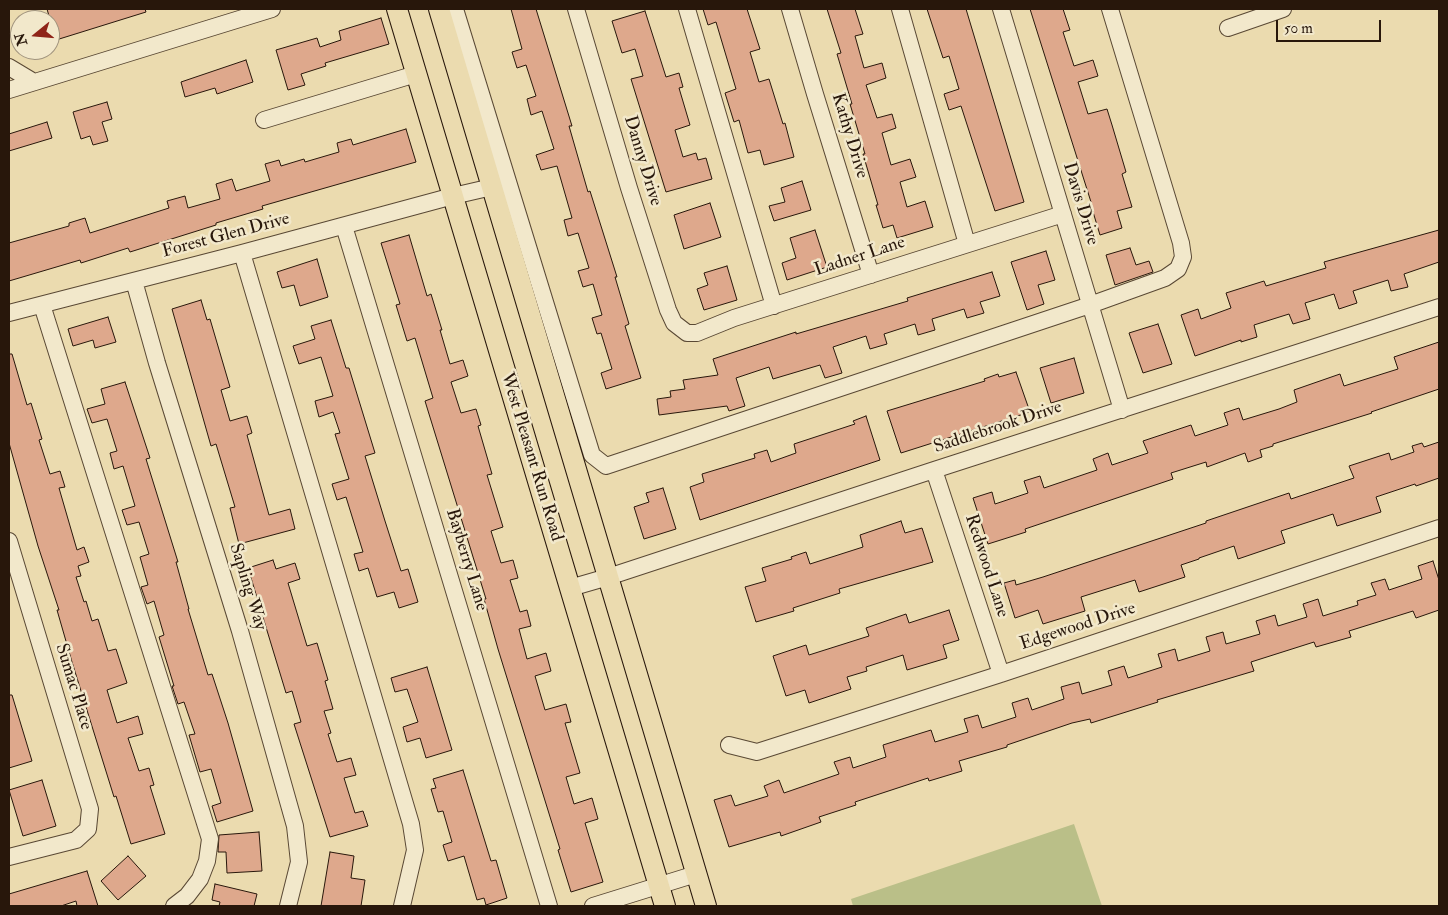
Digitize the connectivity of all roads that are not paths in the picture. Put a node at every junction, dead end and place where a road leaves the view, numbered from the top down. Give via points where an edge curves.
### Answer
1 (272, 9) edge
2 (397, 9) edge
3 (439, 9) edge
4 (455, 9) edge
5 (576, 9) edge
6 (688, 9) edge
7 (790, 9) edge
8 (900, 9) edge
9 (1001, 9) edge
10 (1110, 9) edge
11 (1283, 9) edge
12 (1228, 28) dead end
13 (9, 67) edge
14 (416, 74) junction
15 (34, 82) junction
16 (9, 90) edge
17 (264, 120) dead end
18 (492, 187) junction
19 (453, 196) junction
20 (1063, 214) junction
21 (344, 226) junction
22 (967, 244) junction
23 (242, 253) junction
24 (871, 275) junction
25 (134, 282) junction
26 (42, 305) junction
27 (1090, 305) junction
28 (774, 306) junction
29 (1439, 307) edge
30 (9, 313) edge
31 (674, 323) joint
32 (1122, 410) junction
33 (934, 470) junction
34 (1439, 528) edge
35 (9, 541) edge
36 (608, 577) junction
37 (570, 588) junction
38 (1001, 674) junction
39 (728, 745) dead end
40 (9, 856) edge
41 (696, 874) junction
42 (658, 886) junction
43 (174, 906) edge
44 (288, 906) edge
45 (402, 906) edge
46 (549, 906) edge
47 (593, 906) edge
48 (665, 906) edge
49 (706, 906) edge

1 - 15 street
2 - 14 main road, West Pleasant Run Road
3 - 18 main road
4 - 27 street via 592,455 606,466
5 - 31 street, Danny Drive via 629,188
6 - 28 street
7 - 24 street, Kathy Drive
8 - 22 street
9 - 20 street, Davis Drive
10 - 27 street via 1183,257 1178,269 1165,278
11 - 12 street
13 - 15 street
14 - 17 street
14 - 19 main road, West Pleasant Run Road
15 - 16 street
18 - 19 street, Forest Glen Drive
18 - 36 main road
19 - 21 street, Forest Glen Drive
19 - 37 main road, West Pleasant Run Road
20 - 22 street, Ladner Lane
20 - 27 street, Davis Drive
21 - 23 street, Forest Glen Drive
21 - 46 street, Bayberry Lane
22 - 24 street, Ladner Lane
23 - 25 street, Forest Glen Drive
23 - 45 street via 411,824 415,850
24 - 28 street, Ladner Lane
25 - 26 street, Forest Glen Drive
25 - 44 street, Sapling Way via 240,631 295,826 299,862
26 - 30 street, Forest Glen Drive
26 - 43 street via 210,839 200,879
27 - 32 street, Davis Drive
28 - 31 street, Ladner Lane via 697,333 687,333
29 - 32 street, Saddlebrook Drive
32 - 33 street, Saddlebrook Drive
33 - 36 street, Saddlebrook Drive
33 - 38 street, Redwood Lane
34 - 38 street, Edgewood Drive
35 - 40 street, Sumac Place via 90,809 88,829 76,840
36 - 37 street, Saddlebrook Drive
36 - 41 main road
37 - 42 main road, West Pleasant Run Road
38 - 39 street, Edgewood Drive via 756,752
41 - 42 street
41 - 49 main road
42 - 47 street
42 - 48 main road, West Pleasant Run Road

